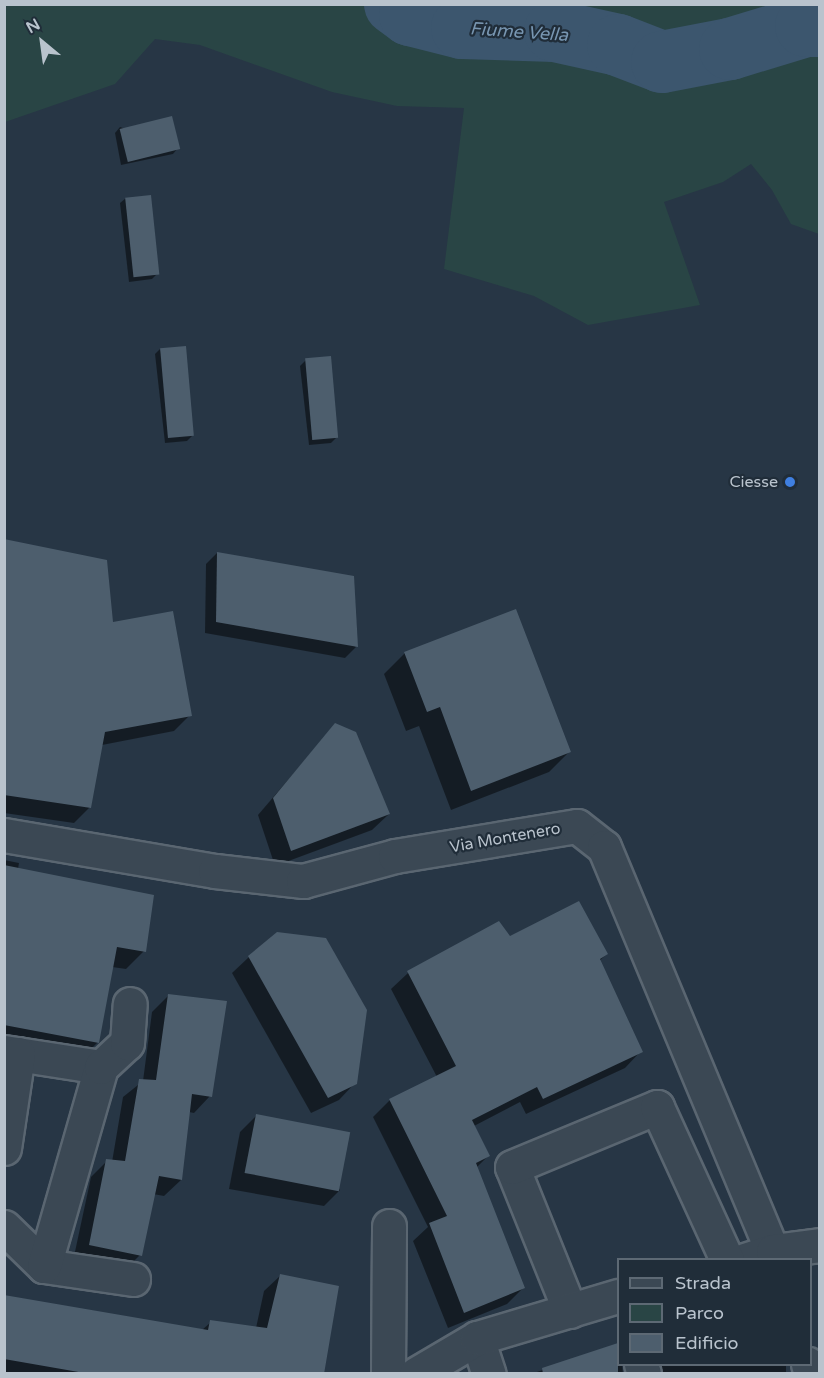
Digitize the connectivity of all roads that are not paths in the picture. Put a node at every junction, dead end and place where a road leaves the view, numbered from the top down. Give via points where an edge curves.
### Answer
1 (4, 835) edge
2 (130, 1004) dead end
3 (11, 1053) edge
4 (101, 1067) junction
5 (4, 1148) edge
6 (389, 1226) dead end
7 (4, 1227) edge
8 (819, 1245) edge
9 (765, 1257) edge
10 (726, 1258) edge
11 (44, 1266) junction
12 (133, 1280) dead end
13 (617, 1296) edge
14 (570, 1311) junction
15 (477, 1338) junction
16 (388, 1374) edge
17 (416, 1374) edge
18 (489, 1374) edge

1 - 9 street, Via Montenero via 215,871 303,881 395,856 577,826 604,848
2 - 4 street via 127,1043
3 - 4 street
3 - 5 street
4 - 11 street
6 - 16 street
7 - 11 street
8 - 9 street
10 - 14 street via 657,1107 512,1167
11 - 12 street
13 - 14 street
14 - 15 street
15 - 17 street
15 - 18 street

